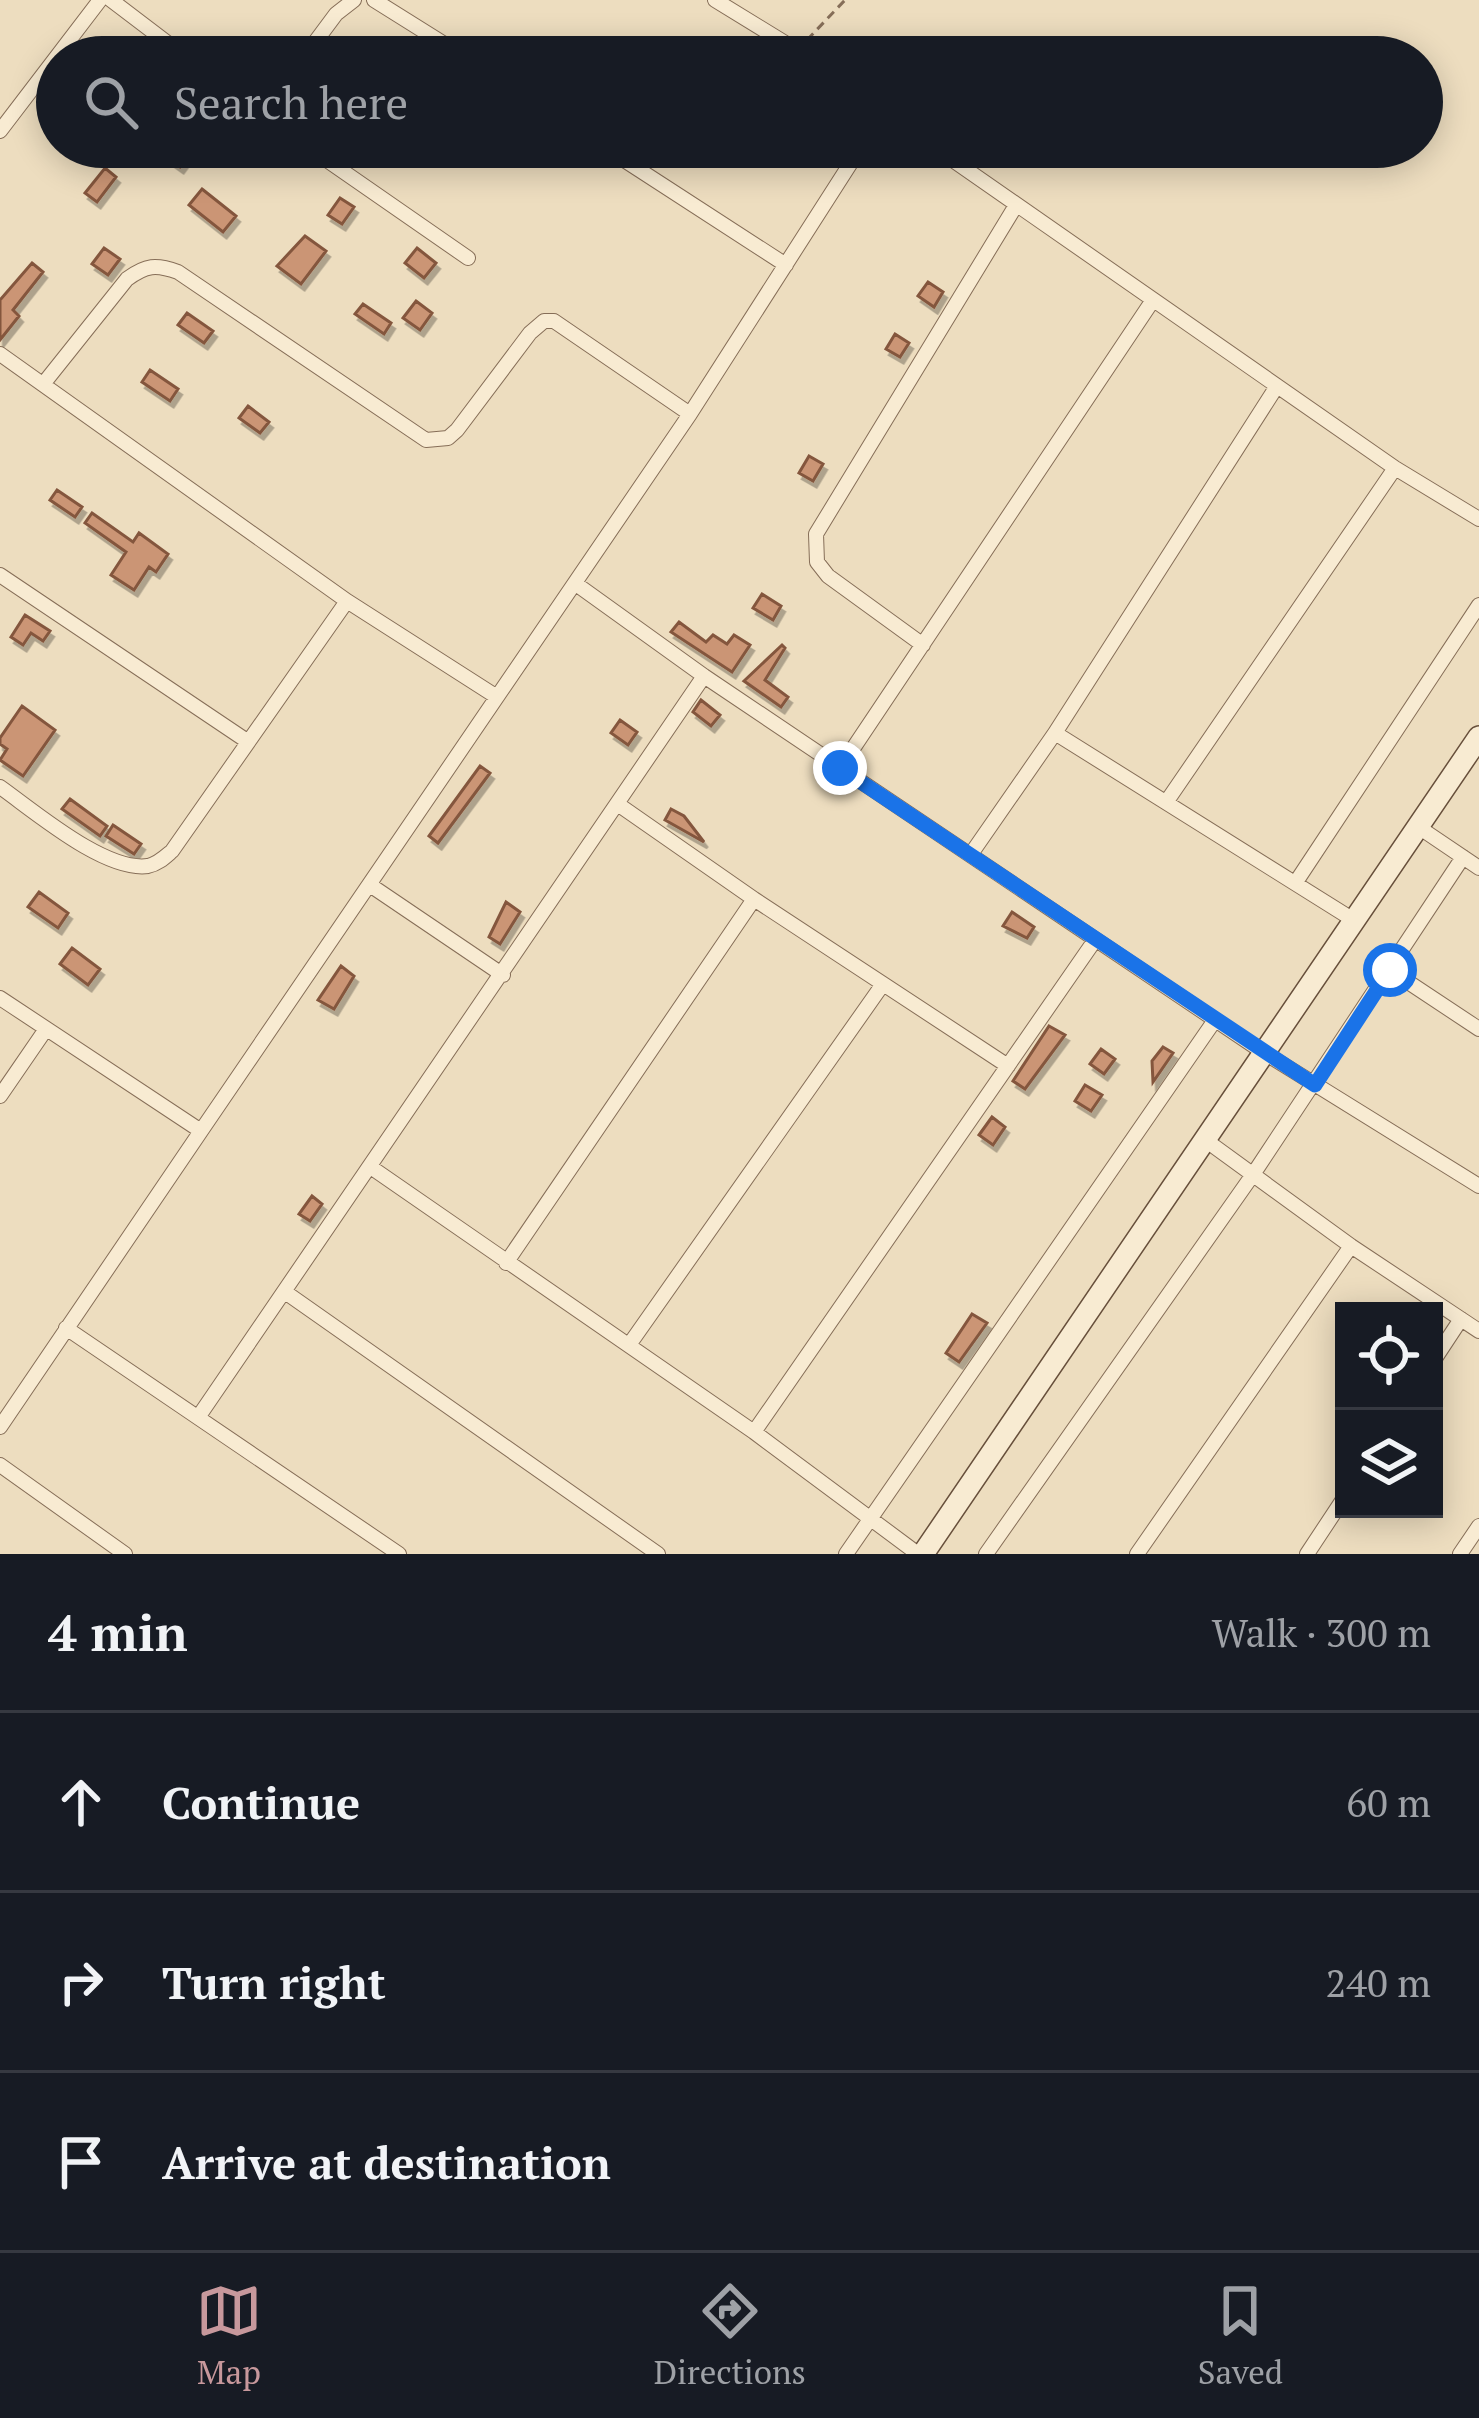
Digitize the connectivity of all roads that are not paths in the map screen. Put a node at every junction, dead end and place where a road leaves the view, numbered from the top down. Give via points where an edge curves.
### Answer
1 (100, 0) edge
2 (111, 0) edge
3 (354, 0) edge
4 (374, 0) edge
5 (716, 0) edge
6 (73, 36) edge
7 (158, 36) edge
8 (320, 36) edge
9 (431, 36) edge
10 (774, 36) edge
11 (36, 84) edge
12 (0, 131) edge
13 (339, 168) edge
14 (636, 168) edge
15 (848, 168) edge
16 (962, 168) edge
17 (1015, 207) junction
18 (468, 257) dead end
19 (786, 265) junction
20 (1153, 300) junction
21 (0, 354) edge
22 (44, 383) junction
23 (1277, 386) junction
24 (690, 414) junction
25 (1395, 468) junction
26 (1479, 519) edge
27 (0, 575) edge
28 (576, 584) junction
29 (347, 602) junction
30 (1479, 605) edge
31 (923, 645) junction
32 (704, 676) junction
33 (497, 697) junction
34 (1055, 733) junction
35 (1479, 737) edge
36 (247, 740) junction
37 (840, 768) junction
38 (0, 787) edge
39 (1167, 801) junction
40 (619, 805) junction
41 (1417, 826) junction
42 (971, 854) junction
43 (1463, 857) junction
44 (1479, 868) edge
45 (1296, 882) junction
46 (370, 885) junction
47 (754, 899) junction
48 (1352, 919) junction
49 (1095, 940) junction
50 (1390, 970) junction
51 (502, 975) junction
52 (884, 984) junction
53 (0, 998) edge
54 (1214, 1019) junction
55 (46, 1029) junction
56 (1479, 1029) edge
57 (1263, 1052) junction
58 (1008, 1066) junction
59 (1315, 1085) junction
60 (0, 1096) edge
61 (201, 1131) junction
62 (1204, 1139) junction
63 (372, 1168) junction
64 (1254, 1174) junction
65 (1479, 1186) edge
66 (1351, 1246) junction
67 (506, 1263) junction
68 (286, 1292) junction
69 (1461, 1319) junction
70 (66, 1328) junction
71 (1479, 1330) edge
72 (629, 1345) junction
73 (1443, 1346) edge
74 (200, 1416) junction
75 (0, 1427) edge
76 (754, 1432) junction
77 (0, 1466) edge
78 (1335, 1512) edge
79 (871, 1519) junction
80 (1479, 1526) edge
81 (116, 1552) edge
82 (399, 1554) edge
83 (658, 1554) edge
84 (846, 1554) edge
85 (921, 1554) edge
86 (986, 1554) edge
87 (1137, 1554) edge
88 (1307, 1554) edge
89 (1460, 1554) edge

1 - 6 street
2 - 7 street
3 - 8 street
4 - 9 street
5 - 10 street
11 - 12 street
13 - 18 street
14 - 19 street
15 - 19 street
16 - 17 street
17 - 20 street
17 - 31 street via 816,534 817,562 828,576
19 - 24 street
20 - 23 street
20 - 31 street
21 - 22 street
22 - 24 street via 119,288 143,267 159,266 426,440 457,430 544,321
22 - 29 street
23 - 25 street
23 - 34 street
24 - 28 street
25 - 26 street
25 - 39 street
27 - 36 street
28 - 32 street
28 - 33 street
29 - 33 street
29 - 36 street
30 - 45 street
31 - 37 street
32 - 37 street
32 - 40 street
33 - 46 street
34 - 39 street
34 - 42 street
35 - 41 street
36 - 38 street via 172,851 147,866 105,856
37 - 42 street
39 - 45 street
40 - 47 street
40 - 51 street
41 - 43 street
41 - 48 street
42 - 49 street
43 - 44 street
43 - 50 street
45 - 48 street
46 - 51 street
46 - 61 street
47 - 52 street
47 - 67 street
48 - 57 street
49 - 54 street
49 - 58 street
50 - 56 street
50 - 59 street
51 - 63 street
52 - 58 street
52 - 72 street
53 - 55 street
54 - 57 street
54 - 79 street
55 - 60 street
55 - 61 street
57 - 59 street
57 - 62 street
58 - 76 street
59 - 64 street
59 - 65 street
61 - 70 street
62 - 64 street
62 - 85 street
63 - 67 street
63 - 68 street
64 - 66 street
64 - 86 street
66 - 69 street
66 - 87 street
67 - 72 street
68 - 74 street
68 - 83 street
69 - 71 street
69 - 73 street
70 - 74 street
70 - 75 street
72 - 76 street
74 - 82 street
76 - 79 street
77 - 81 street
78 - 88 street
79 - 84 street
79 - 85 street
80 - 89 street

